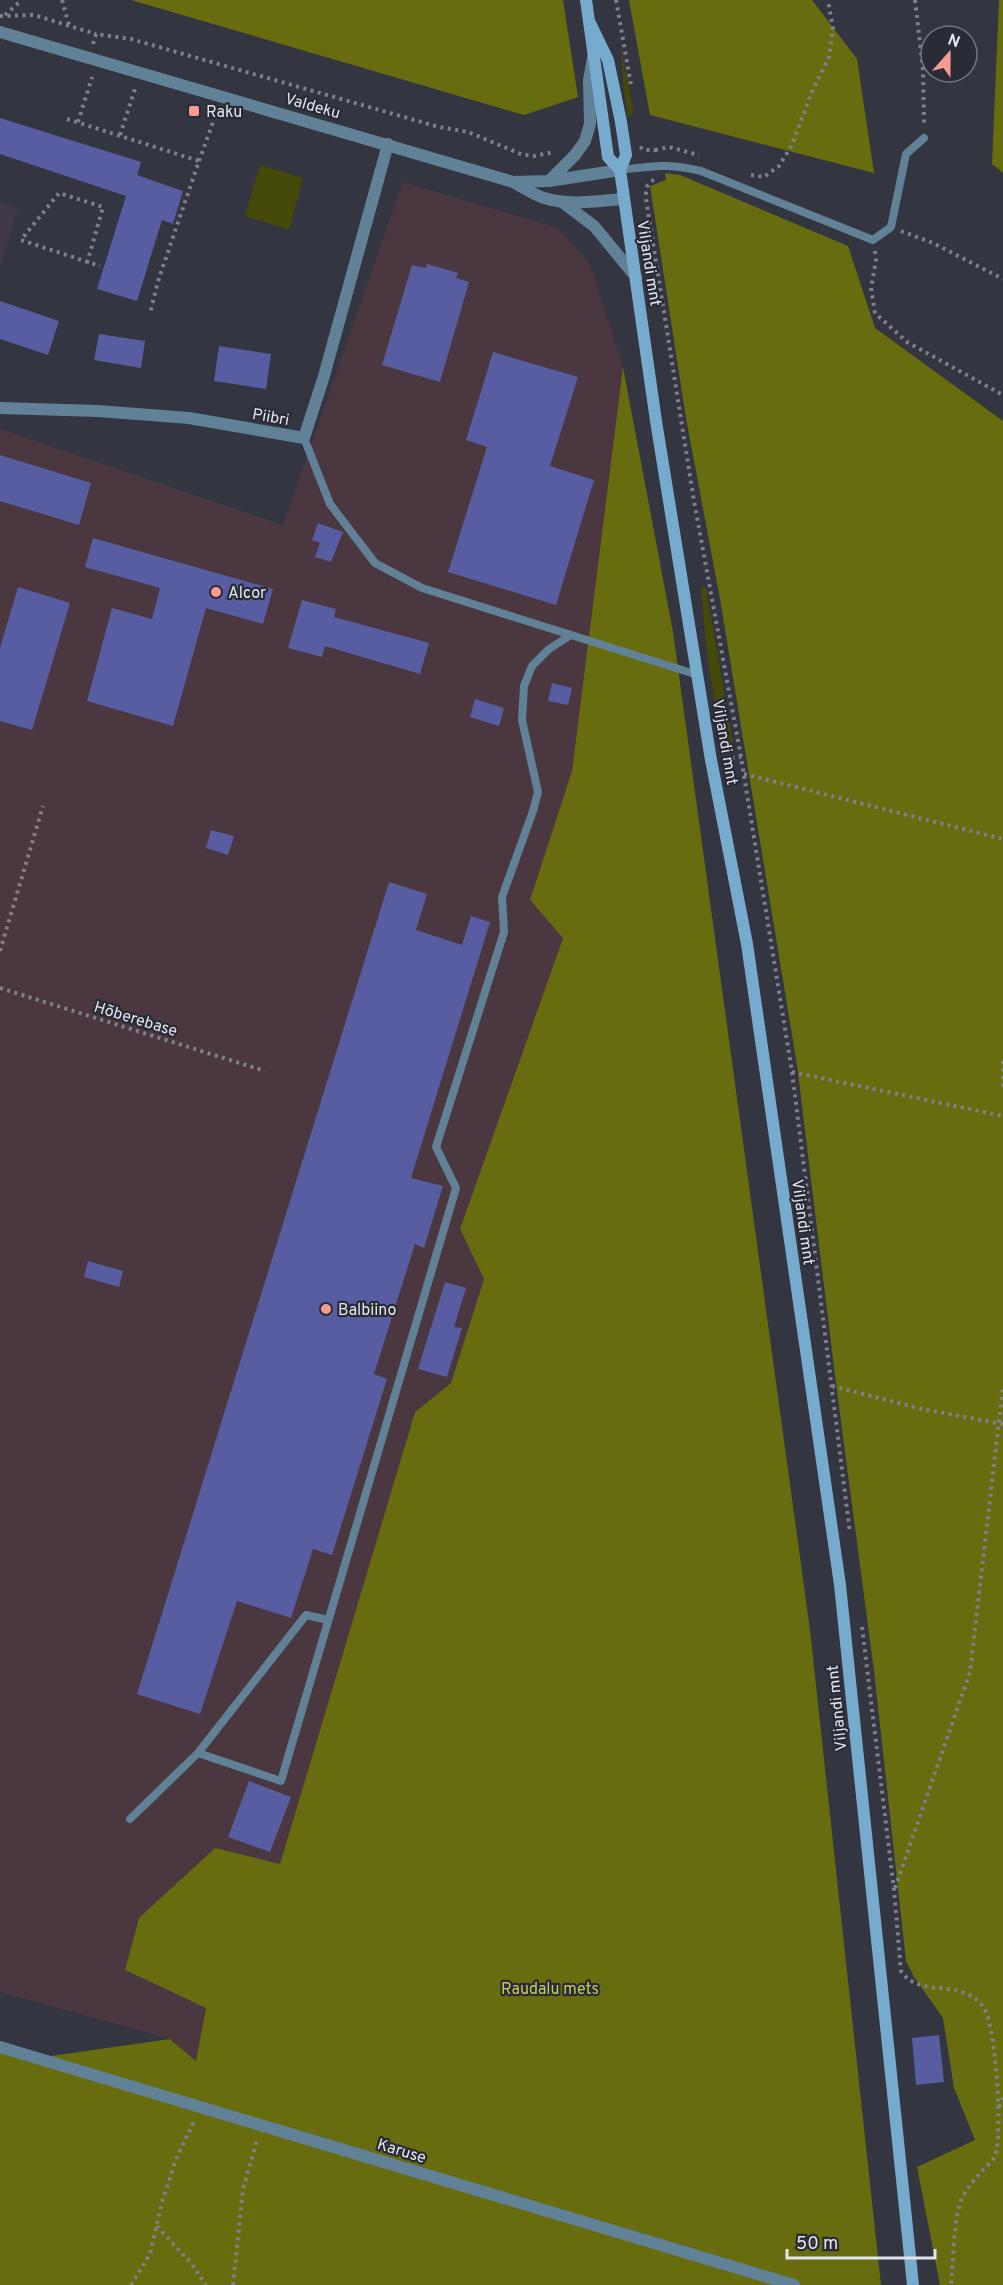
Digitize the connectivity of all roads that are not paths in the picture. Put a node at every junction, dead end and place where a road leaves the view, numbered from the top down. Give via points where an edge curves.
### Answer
1 (586, 0) edge
2 (590, 23) junction
3 (0, 32) edge
4 (594, 57) junction
5 (924, 138) road end
6 (388, 144) junction
7 (620, 170) junction
8 (549, 181) junction
9 (513, 182) junction
10 (623, 199) junction
11 (562, 202) junction
12 (636, 277) junction
13 (0, 408) edge
14 (304, 438) junction
15 (570, 634) junction
16 (698, 675) junction
17 (328, 1620) junction
18 (198, 1753) junction
19 (130, 1819) dead end
20 (0, 2047) edge
21 (794, 2285) edge
22 (913, 2285) edge

1 - 2 main road, Viljandi mnt
2 - 4 main road, Viljandi mnt
2 - 7 main road, Viljandi mnt via 608,60 621,122 626,154
3 - 6 street, Valdeku
4 - 7 main road, Viljandi mnt via 608,157
4 - 8 street via 589,81 590,124 585,141
5 - 7 lane via 906,154 891,227 873,240 700,171 677,165
6 - 9 street, Valdeku
6 - 14 street, Piibri
7 - 8 street, Valdeku
7 - 10 main road, Viljandi mnt
8 - 9 street, Valdeku
9 - 11 street via 542,198
10 - 11 street
10 - 12 main road, Viljandi mnt
11 - 12 street via 594,226
12 - 16 main road, Viljandi mnt
13 - 14 street, Piibri via 189,418
14 - 15 lane via 330,504 375,562 422,588
15 - 16 lane
15 - 17 lane via 532,666 524,686 522,720 538,792 502,897 504,932 436,1147 456,1188
16 - 22 main road, Viljandi mnt via 747,944 840,1585
17 - 18 lane via 306,1615
17 - 18 lane via 281,1781
18 - 19 lane
20 - 21 street, Karuse

